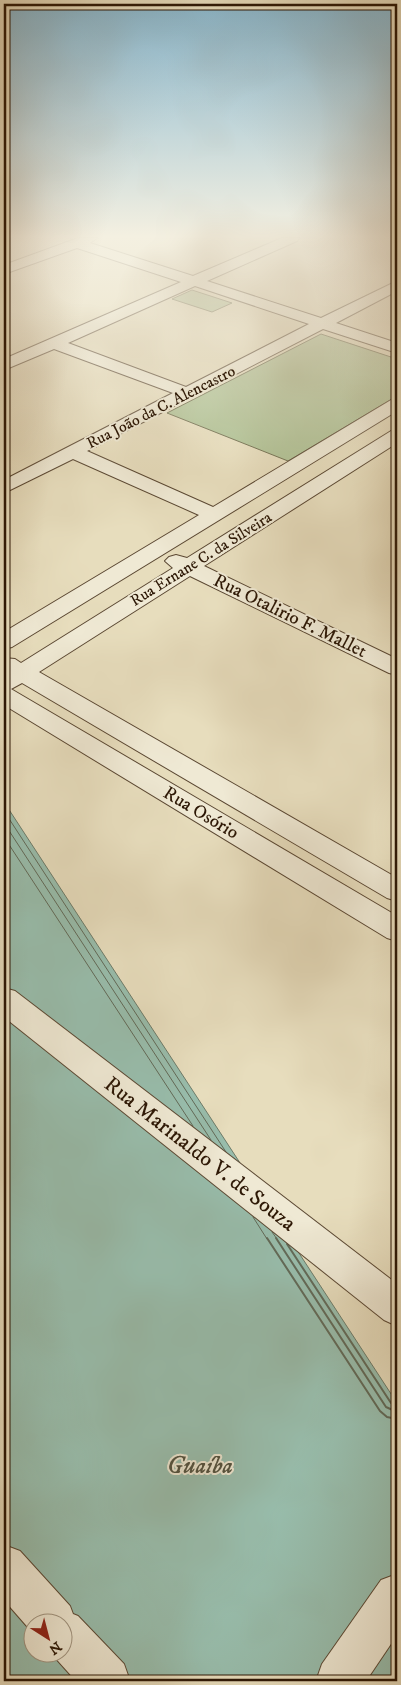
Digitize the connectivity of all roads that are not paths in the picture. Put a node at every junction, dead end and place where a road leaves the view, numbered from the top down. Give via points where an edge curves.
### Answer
1 (112, 317) edge
2 (301, 317) edge
3 (337, 317) edge
4 (323, 324) junction
5 (54, 342) junction
6 (397, 348) edge
7 (4, 365) edge
8 (188, 393) junction
9 (397, 404) edge
10 (397, 435) edge
11 (73, 452) junction
12 (4, 487) edge
13 (214, 515) junction
14 (155, 551) junction
15 (188, 567) junction
16 (4, 642) edge
17 (392, 659) edge
18 (10, 673) edge
19 (4, 695) edge
20 (397, 890) edge
21 (397, 930) edge
22 (4, 1000) edge
23 (397, 1308) edge
24 (4, 1567) edge
25 (397, 1596) edge
26 (45, 1612) edge
27 (72, 1643) edge
28 (107, 1681) edge
29 (339, 1681) edge

1 - 5 street
2 - 4 street
3 - 4 street, Rua João da C. Alencastro
4 - 6 street
4 - 8 street, Rua João da C. Alencastro
5 - 7 street
5 - 8 street
8 - 11 street, Rua João da C. Alencastro
9 - 13 street, Rua Ernane C. da Silveira
10 - 15 street, Rua Ernane C. da Silveira
11 - 12 street, Rua João da C. Alencastro
11 - 13 street
13 - 14 street, Rua Ernane C. da Silveira
14 - 15 street, Rua Otalirio F. Mallet
14 - 16 street, Rua Ernane C. da Silveira
15 - 17 street, Rua Otalirio F. Mallet
15 - 18 street, Rua Ernane C. da Silveira
18 - 20 street, Rua Osório
19 - 21 street, Rua Osório
22 - 23 street, Rua Marinaldo V. de Souza
24 - 26 street
25 - 29 street
27 - 28 street

